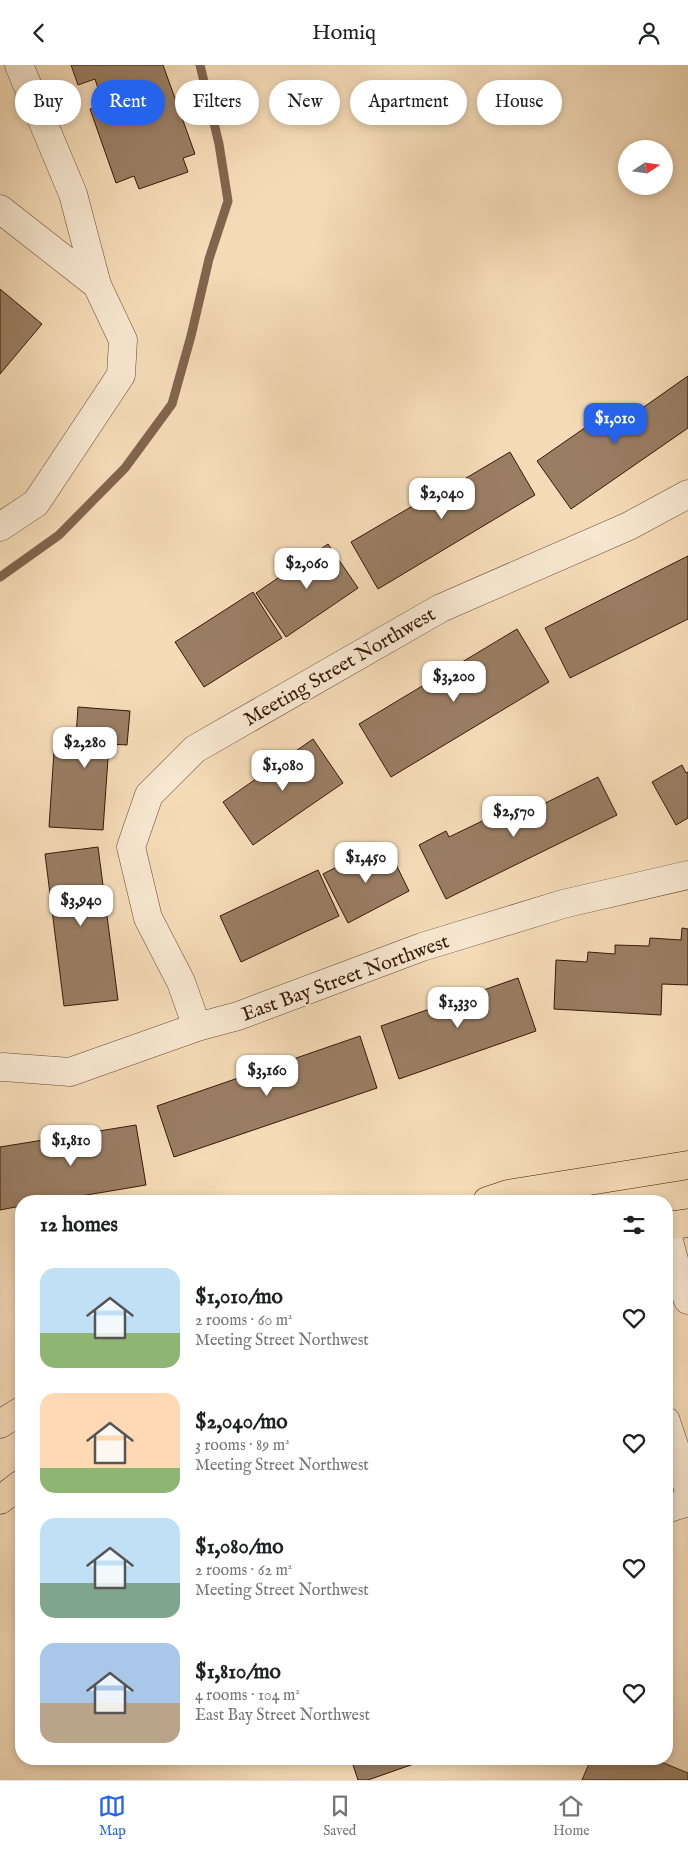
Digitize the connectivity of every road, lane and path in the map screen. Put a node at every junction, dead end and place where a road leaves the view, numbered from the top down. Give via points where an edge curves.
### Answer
1 (19, 65) edge
2 (0, 209) edge
3 (98, 285) junction
4 (688, 494) edge
5 (0, 527) edge
6 (688, 875) edge
7 (197, 1027) junction
8 (3, 1067) dead end
9 (688, 1165) edge
10 (505, 1195) edge
11 (688, 1223) edge
12 (673, 1226) edge
13 (673, 1255) edge
14 (688, 1300) edge
15 (15, 1415) edge
16 (0, 1424) edge
17 (673, 1442) edge
18 (688, 1487) edge
19 (15, 1488) edge
20 (0, 1499) edge
21 (688, 1503) edge
22 (673, 1507) edge

1 - 3 street via 74,194
2 - 3 street
3 - 5 street via 123,340 121,375 36,503
4 - 7 street, Meeting Street Northwest via 629,526 441,609 194,749 149,795 131,847 148,919 181,982
6 - 7 street, East Bay Street Northwest via 563,904 422,947 238,1016
7 - 8 street, East Bay Street Northwest via 70,1072
9 - 10 highway
11 - 12 highway
13 - 14 street
15 - 16 highway
17 - 18 street
19 - 20 highway
21 - 22 street

